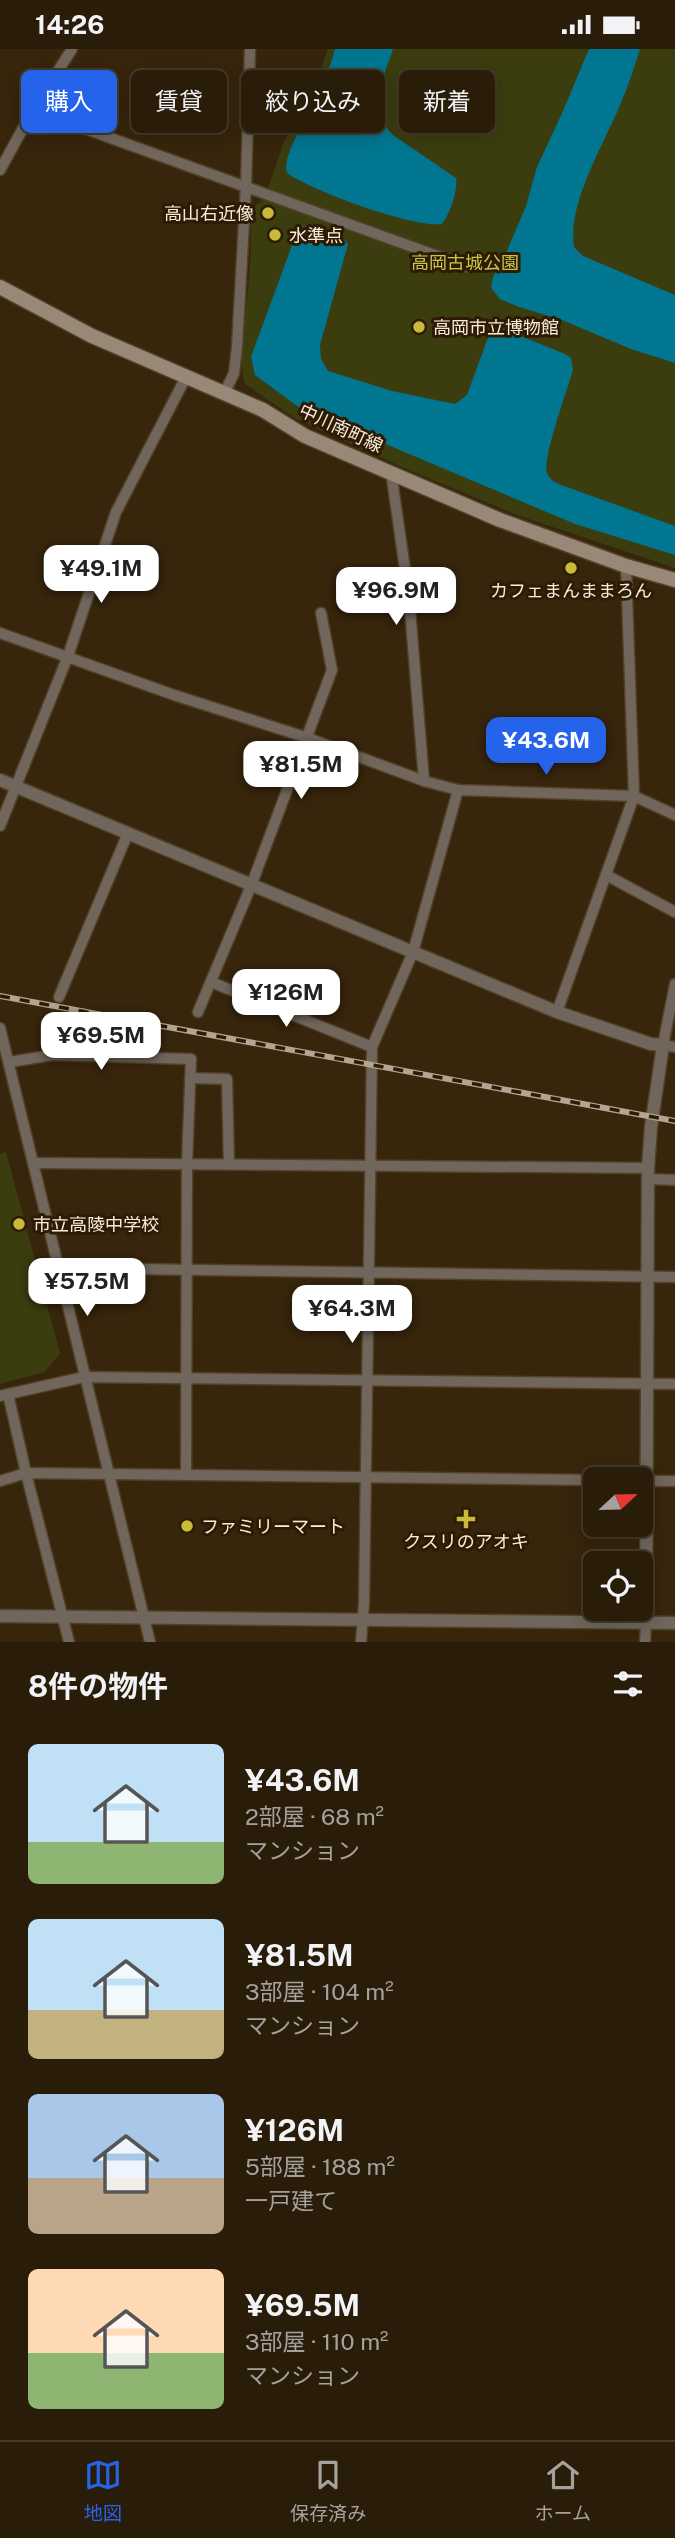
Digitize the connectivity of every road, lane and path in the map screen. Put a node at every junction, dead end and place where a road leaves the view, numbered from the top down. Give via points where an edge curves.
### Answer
1 (72, 49) edge
2 (250, 49) edge
3 (59, 70) edge
4 (21, 132) edge
5 (96, 133) edge
6 (0, 170) edge
7 (246, 185) junction
8 (468, 267) dead end
9 (0, 287) edge
10 (186, 377) junction
11 (225, 392) junction
12 (391, 472) junction
13 (626, 566) junction
14 (675, 580) edge
15 (321, 613) dead end
16 (0, 633) edge
17 (68, 656) junction
18 (309, 738) junction
19 (0, 780) edge
20 (424, 781) junction
21 (16, 787) junction
22 (457, 790) junction
23 (634, 796) junction
24 (675, 815) edge
25 (0, 826) edge
26 (128, 833) junction
27 (606, 875) junction
28 (251, 886) junction
29 (675, 912) edge
30 (412, 952) junction
31 (211, 982) junction
32 (675, 984) edge
33 (59, 997) dead end
34 (198, 1012) dead end
35 (557, 1012) junction
36 (0, 1028) edge
37 (669, 1046) edge
38 (372, 1048) junction
39 (10, 1062) junction
40 (190, 1079) junction
41 (33, 1163) junction
42 (187, 1163) junction
43 (229, 1164) junction
44 (370, 1164) junction
45 (648, 1173) junction
46 (675, 1180) edge
47 (60, 1268) junction
48 (186, 1270) junction
49 (368, 1273) junction
50 (648, 1277) junction
51 (675, 1277) edge
52 (85, 1377) junction
53 (186, 1379) junction
54 (367, 1382) junction
55 (649, 1383) junction
56 (675, 1384) edge
57 (4, 1394) edge
58 (645, 1467) edge
59 (26, 1472) junction
60 (107, 1473) junction
61 (186, 1475) junction
62 (365, 1477) junction
63 (583, 1480) edge
64 (0, 1481) edge
65 (653, 1481) edge
66 (675, 1481) edge
67 (645, 1537) edge
68 (0, 1616) edge
69 (62, 1616) junction
70 (142, 1616) junction
71 (363, 1621) junction
72 (646, 1623) junction
73 (675, 1623) edge
74 (67, 1642) edge
75 (150, 1642) edge
76 (361, 1642) edge
77 (645, 1642) edge

1 - 3 street
2 - 7 street
4 - 6 street
5 - 7 street
7 - 8 street
7 - 11 street via 237,347 234,373
9 - 10 main road, 中川南町線 via 92,336
10 - 11 main road, 中川南町線
10 - 17 street via 116,512
11 - 12 main road, 中川南町線 via 305,436
12 - 13 main road, 中川南町線 via 500,520
12 - 20 street via 409,597
13 - 14 main road, 中川南町線
13 - 23 street
15 - 18 street via 332,670
16 - 17 street
17 - 18 street
17 - 21 street
18 - 20 street
18 - 28 street
19 - 21 street
20 - 22 street
21 - 25 street
21 - 26 street
22 - 23 street
22 - 30 street
23 - 24 street
23 - 27 street
26 - 28 street
26 - 33 street
27 - 29 street
27 - 35 street
28 - 30 street
28 - 31 street
30 - 35 street
30 - 38 street
31 - 34 street
31 - 38 street
32 - 37 street
35 - 37 street
36 - 39 street
37 - 45 street via 651,1127
38 - 44 street
39 - 40 street via 52,1055 191,1059
39 - 41 street
40 - 42 street
40 - 43 street via 227,1079
41 - 42 street
41 - 47 street
42 - 43 street
42 - 48 street
43 - 44 street
44 - 45 street
44 - 49 street
45 - 46 street
45 - 50 street
47 - 48 street
47 - 52 street
48 - 49 street
48 - 53 street
49 - 50 street
49 - 54 street
50 - 51 street
50 - 55 street
52 - 53 street
52 - 57 street
52 - 60 street
53 - 54 street
53 - 61 street
54 - 55 street
54 - 62 street
55 - 56 street
55 - 58 street
57 - 59 street
59 - 60 street
59 - 64 street
59 - 69 street
60 - 61 street
60 - 70 street
61 - 62 street
62 - 63 street
62 - 71 street
65 - 66 street
67 - 72 street
68 - 69 street
69 - 70 street
69 - 74 street
70 - 71 street
70 - 75 street
71 - 72 street
71 - 76 street
72 - 73 street
72 - 77 street

